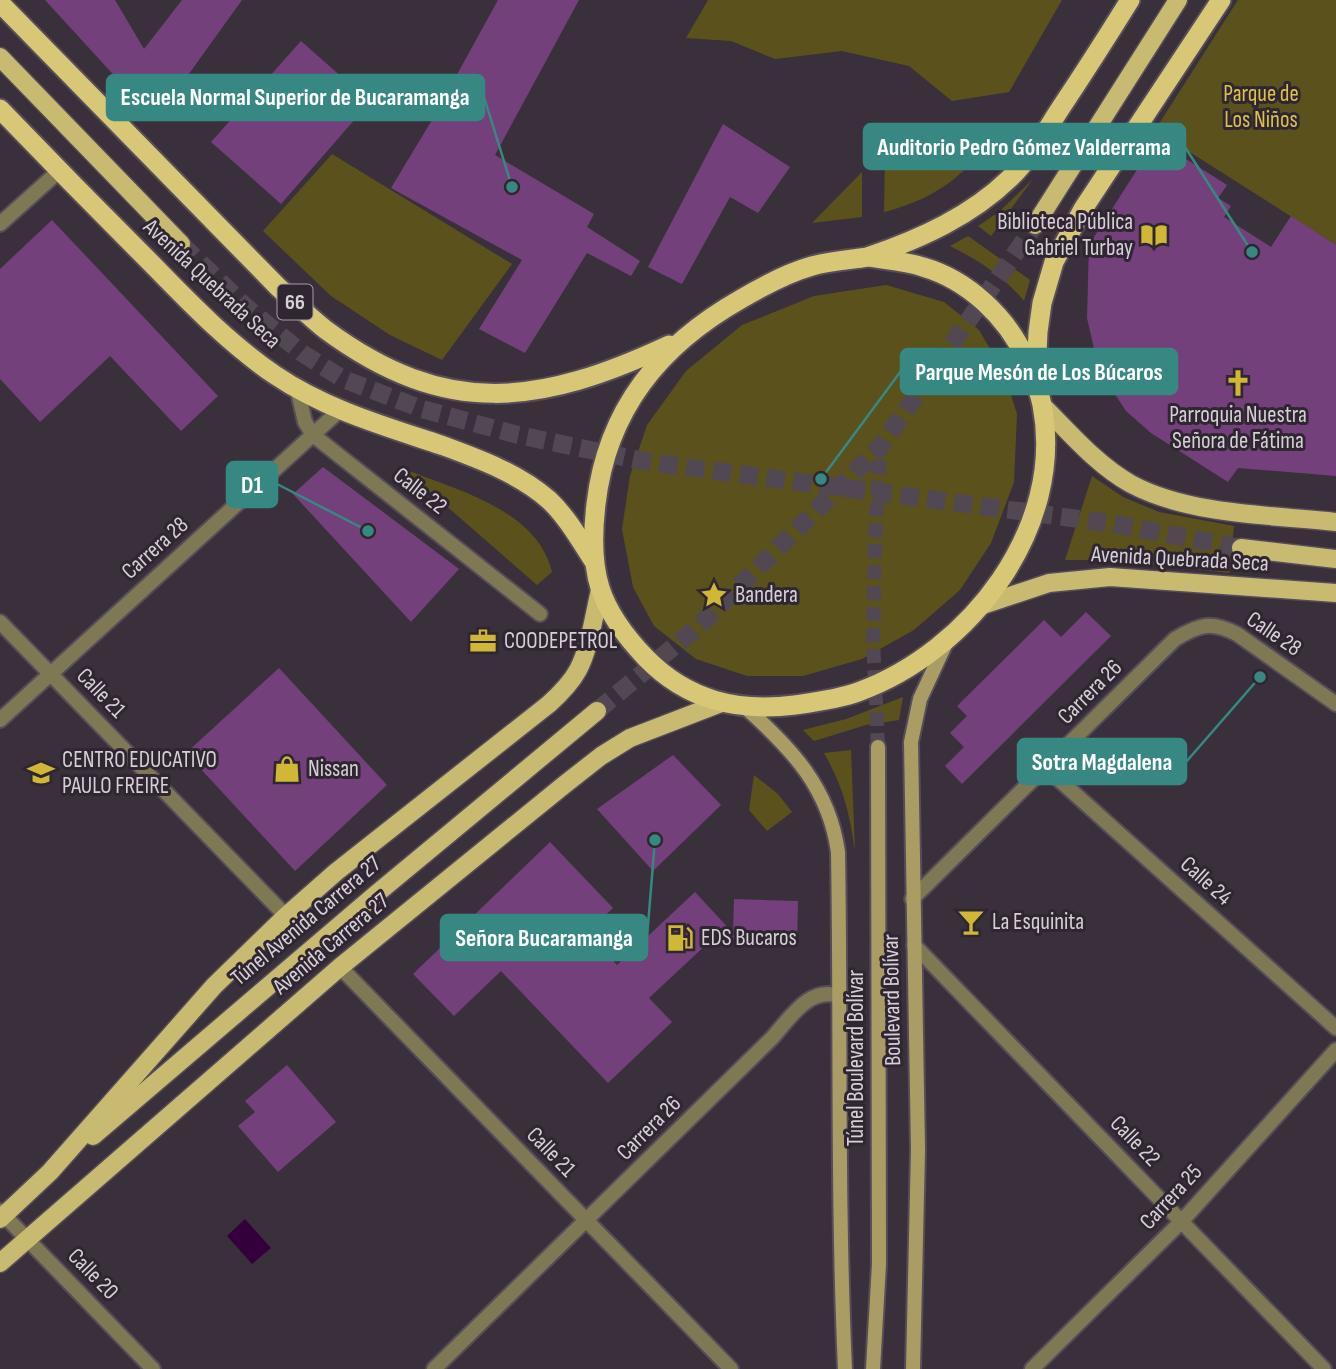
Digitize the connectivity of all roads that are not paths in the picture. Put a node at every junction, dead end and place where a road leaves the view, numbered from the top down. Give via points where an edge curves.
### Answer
1 (1130, 0) edge
2 (1178, 0) edge
3 (1221, 0) edge
4 (0, 2) edge
5 (0, 57) edge
6 (0, 109) edge
7 (59, 171) junction
8 (0, 224) edge
9 (1035, 225) tunnel mouth
10 (181, 244) tunnel mouth
11 (868, 257) junction
12 (680, 340) junction
13 (1035, 380) junction
14 (297, 388) junction
15 (1042, 406) junction
16 (340, 410) junction
17 (313, 435) junction
18 (1336, 522) edge
19 (1241, 548) tunnel mouth
20 (1336, 559) edge
21 (593, 560) junction
22 (600, 590) junction
23 (1336, 593) edge
24 (983, 605) junction
25 (540, 614) dead end
26 (0, 622) edge
27 (1221, 626) joint
28 (948, 639) junction
29 (50, 674) junction
30 (722, 703) junction
31 (1336, 704) edge
32 (745, 708) junction
33 (597, 711) tunnel mouth
34 (0, 720) edge
35 (878, 747) tunnel mouth
36 (1046, 768) junction
37 (912, 899) junction
38 (286, 916) junction
39 (914, 945) junction
40 (340, 967) junction
41 (841, 996) junction
42 (1336, 1028) edge
43 (1336, 1050) edge
44 (50, 1172) junction
45 (1, 1215) edge
46 (587, 1221) junction
47 (1181, 1222) junction
48 (27, 1239) junction
49 (0, 1263) edge
50 (153, 1369) edge
51 (434, 1369) edge
52 (731, 1369) edge
53 (845, 1369) edge
54 (873, 1369) edge
55 (913, 1369) edge
56 (1032, 1369) edge
57 (1324, 1369) edge

1 - 11 highway via 1011,177 946,224
2 - 9 main road
3 - 13 highway via 1083,209 1054,262 1042,303
4 - 12 highway, Avenida Quebrada Seca / 66 via 278,287 324,328 395,371 444,389 482,394 552,389 627,365
5 - 10 main road
6 - 7 highway, Avenida Quebrada Seca
7 - 8 street
7 - 14 highway, Avenida Quebrada Seca via 240,348
11 - 12 highway via 811,266 761,287
11 - 13 highway via 924,267 959,283 992,309 1018,342
12 - 21 highway via 627,404 609,442 599,478
13 - 15 highway
14 - 16 highway, Avenida Quebrada Seca
14 - 17 street
15 - 18 main road via 1107,467 1165,499
15 - 24 highway via 1044,466 1037,501 1012,562
16 - 17 street, Carrera 28
16 - 21 highway, Avenida Quebrada Seca via 514,476 550,502
17 - 25 street, Calle 22
17 - 29 street, Carrera 28
19 - 20 main road
21 - 22 highway
22 - 30 highway via 613,618 653,665 686,688
22 - 38 main road, Avenida Carrera 27 via 578,669 550,704
23 - 24 main road, Avenida Quebrada Seca via 1110,577 1049,583
24 - 28 highway
26 - 29 street, Calle 21
27 - 31 street, Calle 28
27 - 36 street, Carrera 26 via 1203,625 1175,639
28 - 32 highway via 911,667 857,693
28 - 37 main road, Boulevard Bolívar via 912,726
29 - 34 street, Carrera 28
29 - 38 street, Calle 21
30 - 32 highway
30 - 40 main road, Avenida Carrera 27 via 630,738 601,757
32 - 41 main road via 812,778 830,813 838,852
33 - 44 main road, Túnel Avenida Carrera 27
35 - 54 main road, Túnel Boulevard Bolívar via 879,1264
36 - 37 street, Carrera 26
36 - 42 street, Calle 24
37 - 39 main road, Boulevard Bolívar
38 - 44 main road, Avenida Carrera 27 via 214,986
39 - 47 street, Calle 22
39 - 55 main road, Boulevard Bolívar via 918,1150
40 - 46 street, Calle 21
40 - 48 main road, Avenida Carrera 27
41 - 46 street, Carrera 26 via 821,993 808,999
41 - 53 main road
43 - 47 street, Carrera 25
44 - 45 main road, Avenida Carrera 27
45 - 48 street, Calle 20
46 - 51 street, Carrera 26
46 - 52 street, Calle 21
47 - 56 street, Carrera 25
47 - 57 street, Calle 22
48 - 49 main road, Avenida Carrera 27
48 - 50 street, Calle 20

